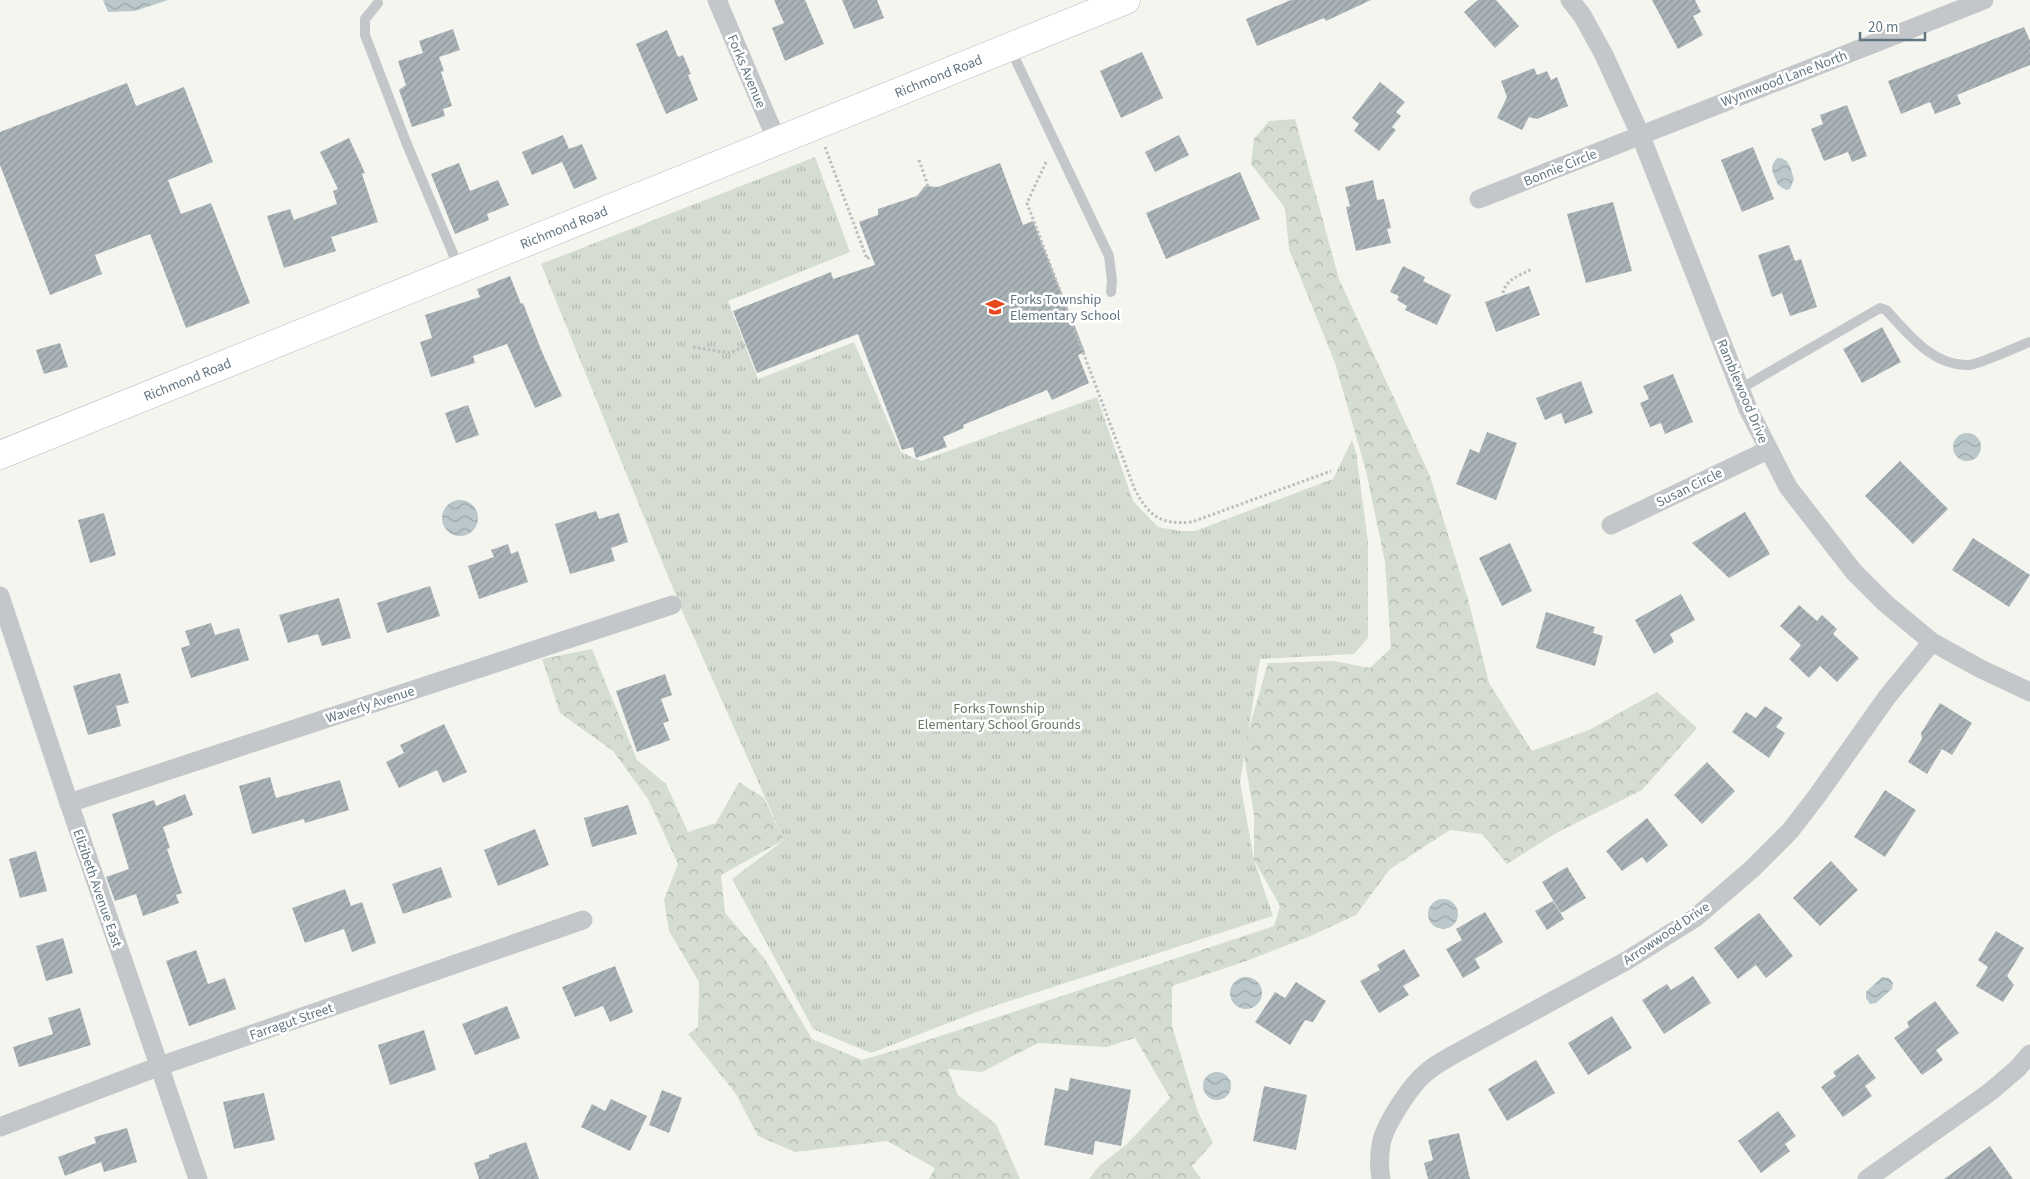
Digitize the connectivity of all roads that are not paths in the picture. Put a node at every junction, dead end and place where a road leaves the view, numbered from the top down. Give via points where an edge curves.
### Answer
1 (717, 0) edge
2 (1126, 0) edge
3 (1570, 0) edge
4 (1984, 0) edge
5 (378, 3) dead end
6 (1010, 47) junction
7 (1640, 134) junction
8 (777, 141) junction
9 (1479, 199) dead end
10 (460, 269) junction
11 (1111, 292) dead end
12 (2030, 342) edge
13 (1740, 389) junction
14 (1768, 450) junction
15 (0, 455) edge
16 (1611, 525) dead end
17 (0, 596) edge
18 (672, 605) dead end
19 (1932, 642) junction
20 (2030, 692) edge
21 (69, 803) junction
22 (583, 920) dead end
23 (2030, 1054) edge
24 (160, 1066) junction
25 (0, 1127) edge
26 (198, 1179) edge
27 (1381, 1179) edge
28 (1867, 1179) edge

1 - 8 street, Forks Avenue
2 - 6 street, Richmond Road
3 - 7 street, Ramblewood Drive via 1604,55
4 - 7 street, Wynnwood Lane North
5 - 10 lane via 365,19 365,35
6 - 8 street, Richmond Road
6 - 11 lane via 1109,256
7 - 9 street, Bonnie Circle
7 - 13 street, Ramblewood Drive
8 - 10 street, Richmond Road
10 - 15 street, Richmond Road
12 - 13 lane via 1968,365 1944,361 1926,351 1886,310 1880,308
13 - 14 street, Ramblewood Drive
14 - 16 street, Susan Circle
14 - 19 street, Ramblewood Drive via 1788,487 1854,572
17 - 21 street, Elizibeth Avenue East
18 - 21 street, Waverly Avenue
19 - 20 street, Ramblewood Drive
19 - 27 street, Arrowwood Drive via 1887,697 1790,831 1695,918 1626,961 1427,1072 1394,1114 1381,1142
21 - 24 street, Elizibeth Avenue East
22 - 24 street, Farragut Street
23 - 28 street via 1990,1092
24 - 25 street, Farragut Street
24 - 26 street, Elizibeth Avenue East

